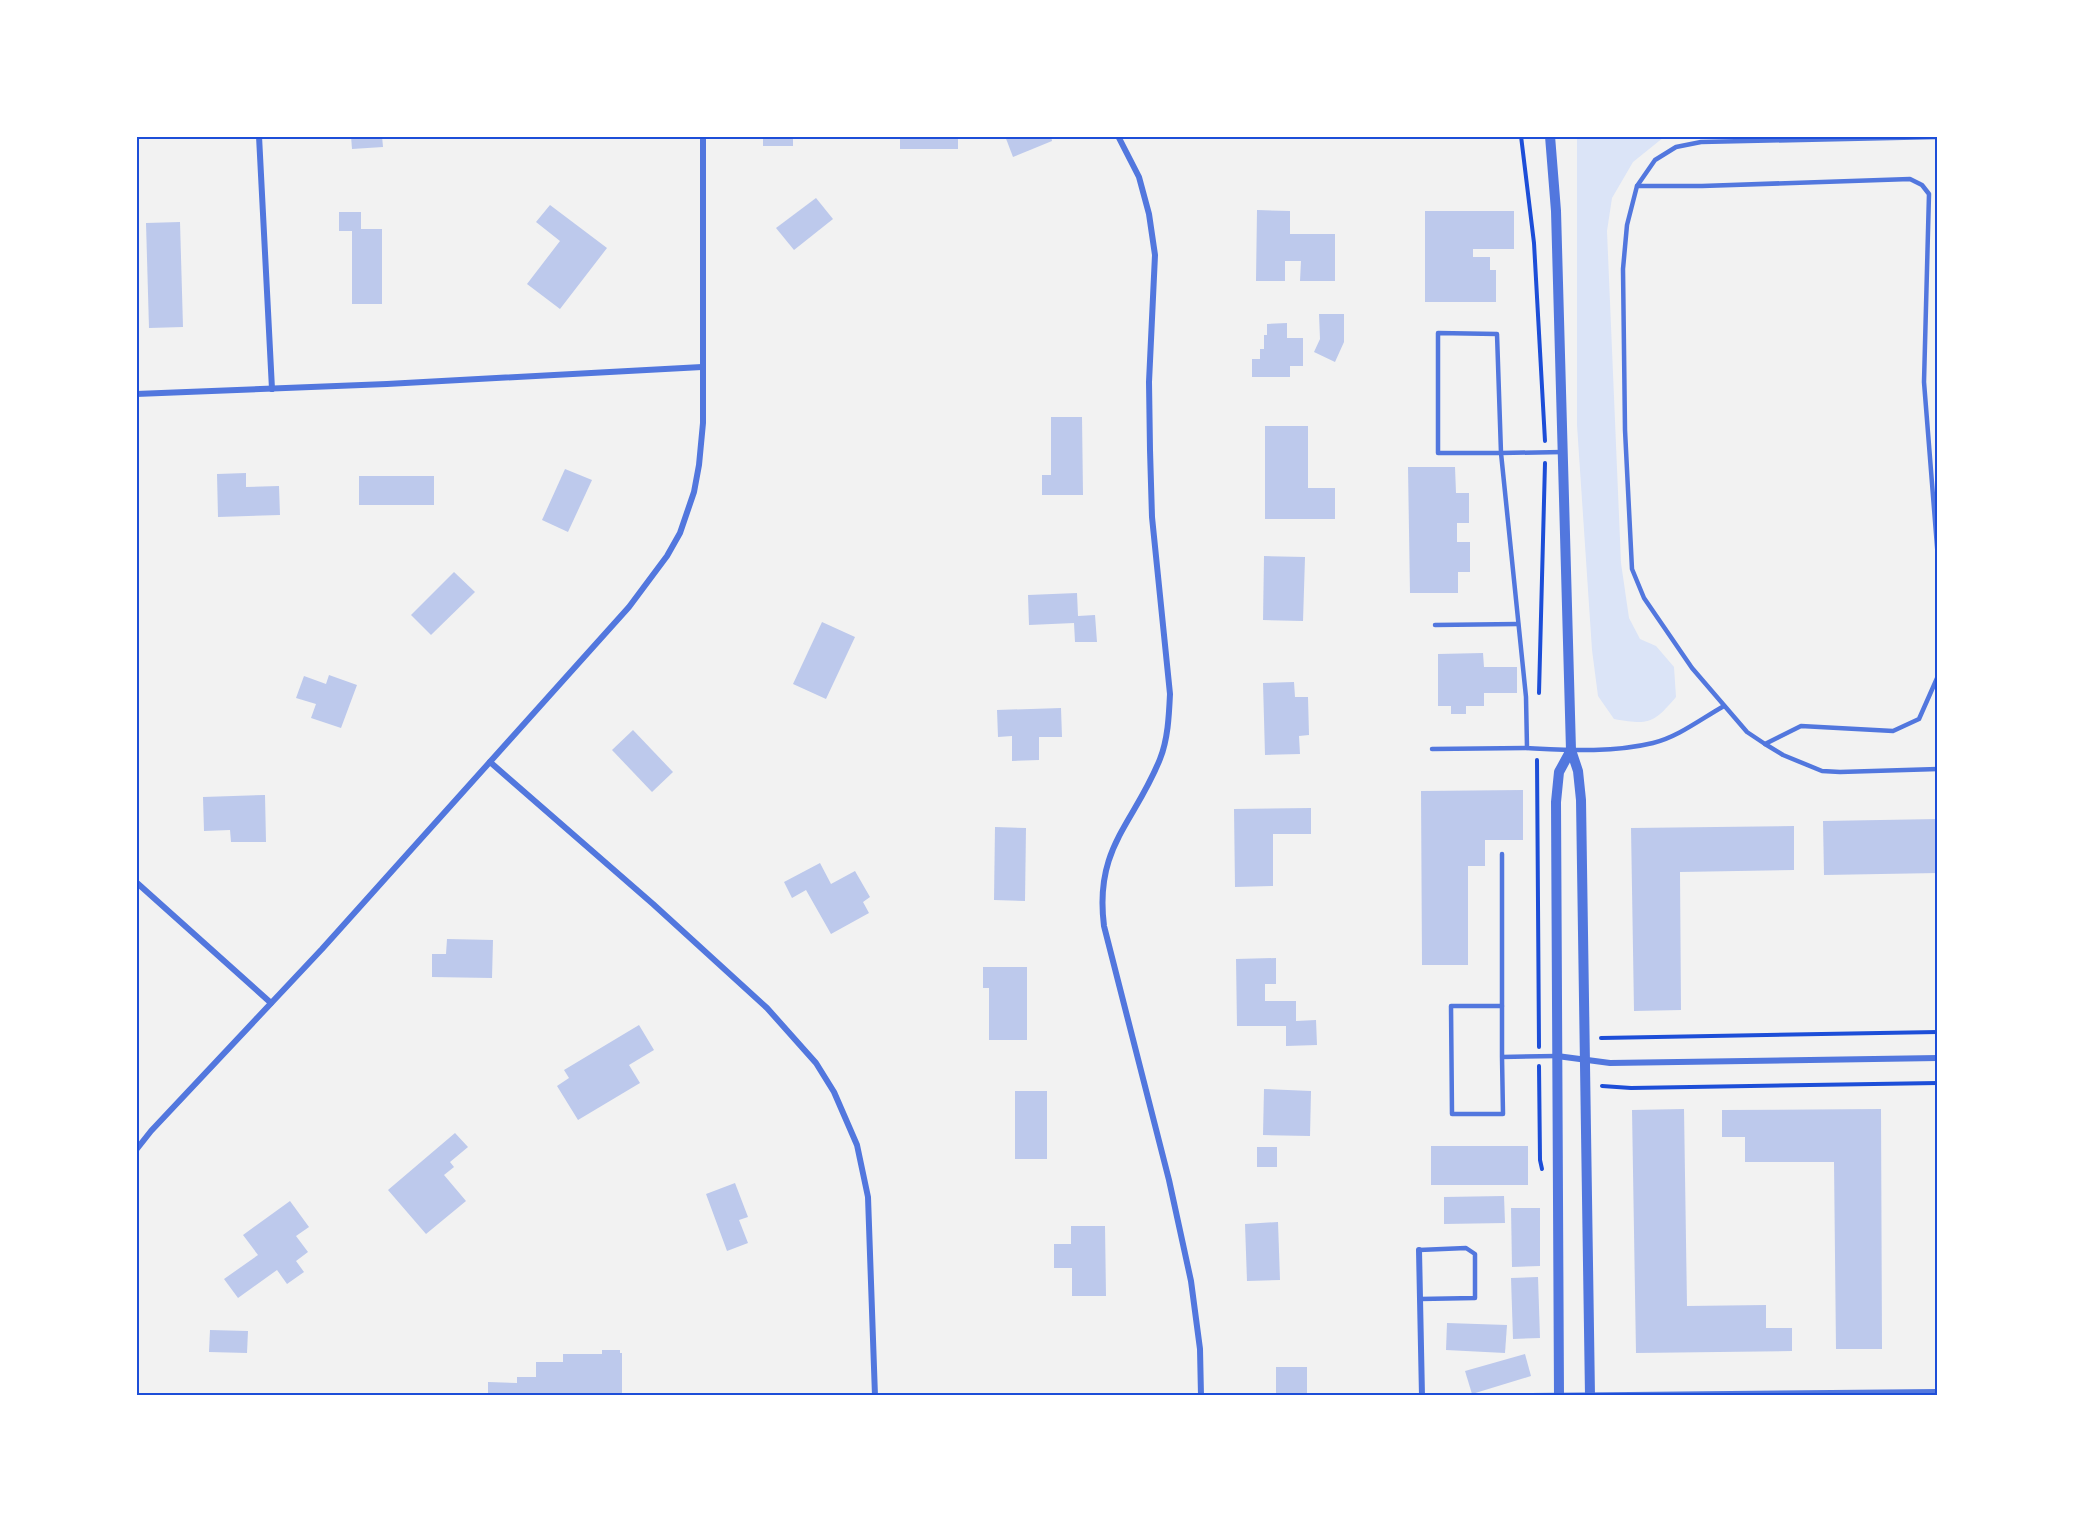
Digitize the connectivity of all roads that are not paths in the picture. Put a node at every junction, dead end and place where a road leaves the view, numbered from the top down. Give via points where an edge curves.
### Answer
1 (259, 136) edge
2 (703, 136) edge
3 (1118, 136) edge
4 (1550, 136) edge
5 (1938, 137) edge
6 (1637, 186) junction
7 (702, 367) junction
8 (272, 388) junction
9 (136, 394) edge
10 (1563, 452) junction
11 (1501, 453) junction
12 (1938, 559) edge
13 (1518, 624) junction
14 (1435, 625) dead end
15 (1938, 676) edge
16 (1724, 706) junction
17 (1765, 744) junction
18 (1432, 748) dead end
19 (1527, 748) junction
20 (1571, 750) junction
21 (490, 762) junction
22 (1937, 769) edge
23 (1502, 854) dead end
24 (136, 882) edge
25 (271, 1003) junction
26 (1502, 1006) junction
27 (1557, 1056) junction
28 (1502, 1057) junction
29 (1938, 1058) edge
30 (1586, 1061) junction
31 (136, 1150) edge
32 (1419, 1250) joint
33 (1420, 1299) junction
34 (1938, 1392) edge
35 (1749, 1394) edge
36 (1906, 1394) edge
37 (875, 1395) edge
38 (1201, 1395) edge
39 (1422, 1395) edge
40 (1532, 1395) edge
41 (1559, 1395) edge
42 (1590, 1395) edge

1 - 8 street
2 - 7 street
3 - 38 street via 1139,177 1155,255 1149,382 1152,517 1170,694 1161,756 1116,839 1106,868 1102,910 1191,1281 1200,1348
4 - 10 street
5 - 6 lane via 1701,142 1676,147 1655,160
6 - 12 lane via 1910,179 1922,185 1929,194 1923,382
6 - 16 lane via 1627,225 1623,268 1632,569 1644,598 1692,668
7 - 8 street
7 - 21 street via 699,465 690,502 667,556 629,608
8 - 9 street
10 - 11 lane
10 - 20 street
11 - 11 lane via 1438,453 1438,333 1497,334
11 - 13 lane
13 - 14 lane
13 - 19 lane
15 - 17 lane via 1919,719 1893,731 1801,726
16 - 17 lane via 1747,732
16 - 20 lane via 1654,743
17 - 22 lane via 1822,771
18 - 19 lane
19 - 20 lane
20 - 27 street via 1559,772 1556,802
20 - 30 street via 1581,800
21 - 25 street
21 - 37 street via 767,1008 816,1064 834,1092 857,1144 868,1197
23 - 26 lane
24 - 25 street
25 - 31 street
26 - 28 lane
26 - 28 lane via 1451,1006 1452,1114 1503,1114
27 - 28 lane
27 - 30 street
27 - 41 street
29 - 30 street
30 - 42 street
32 - 33 street
32 - 33 lane via 1466,1248 1475,1254 1475,1298
33 - 39 street
34 - 36 street
35 - 36 street
35 - 42 street
40 - 41 street
41 - 42 street

